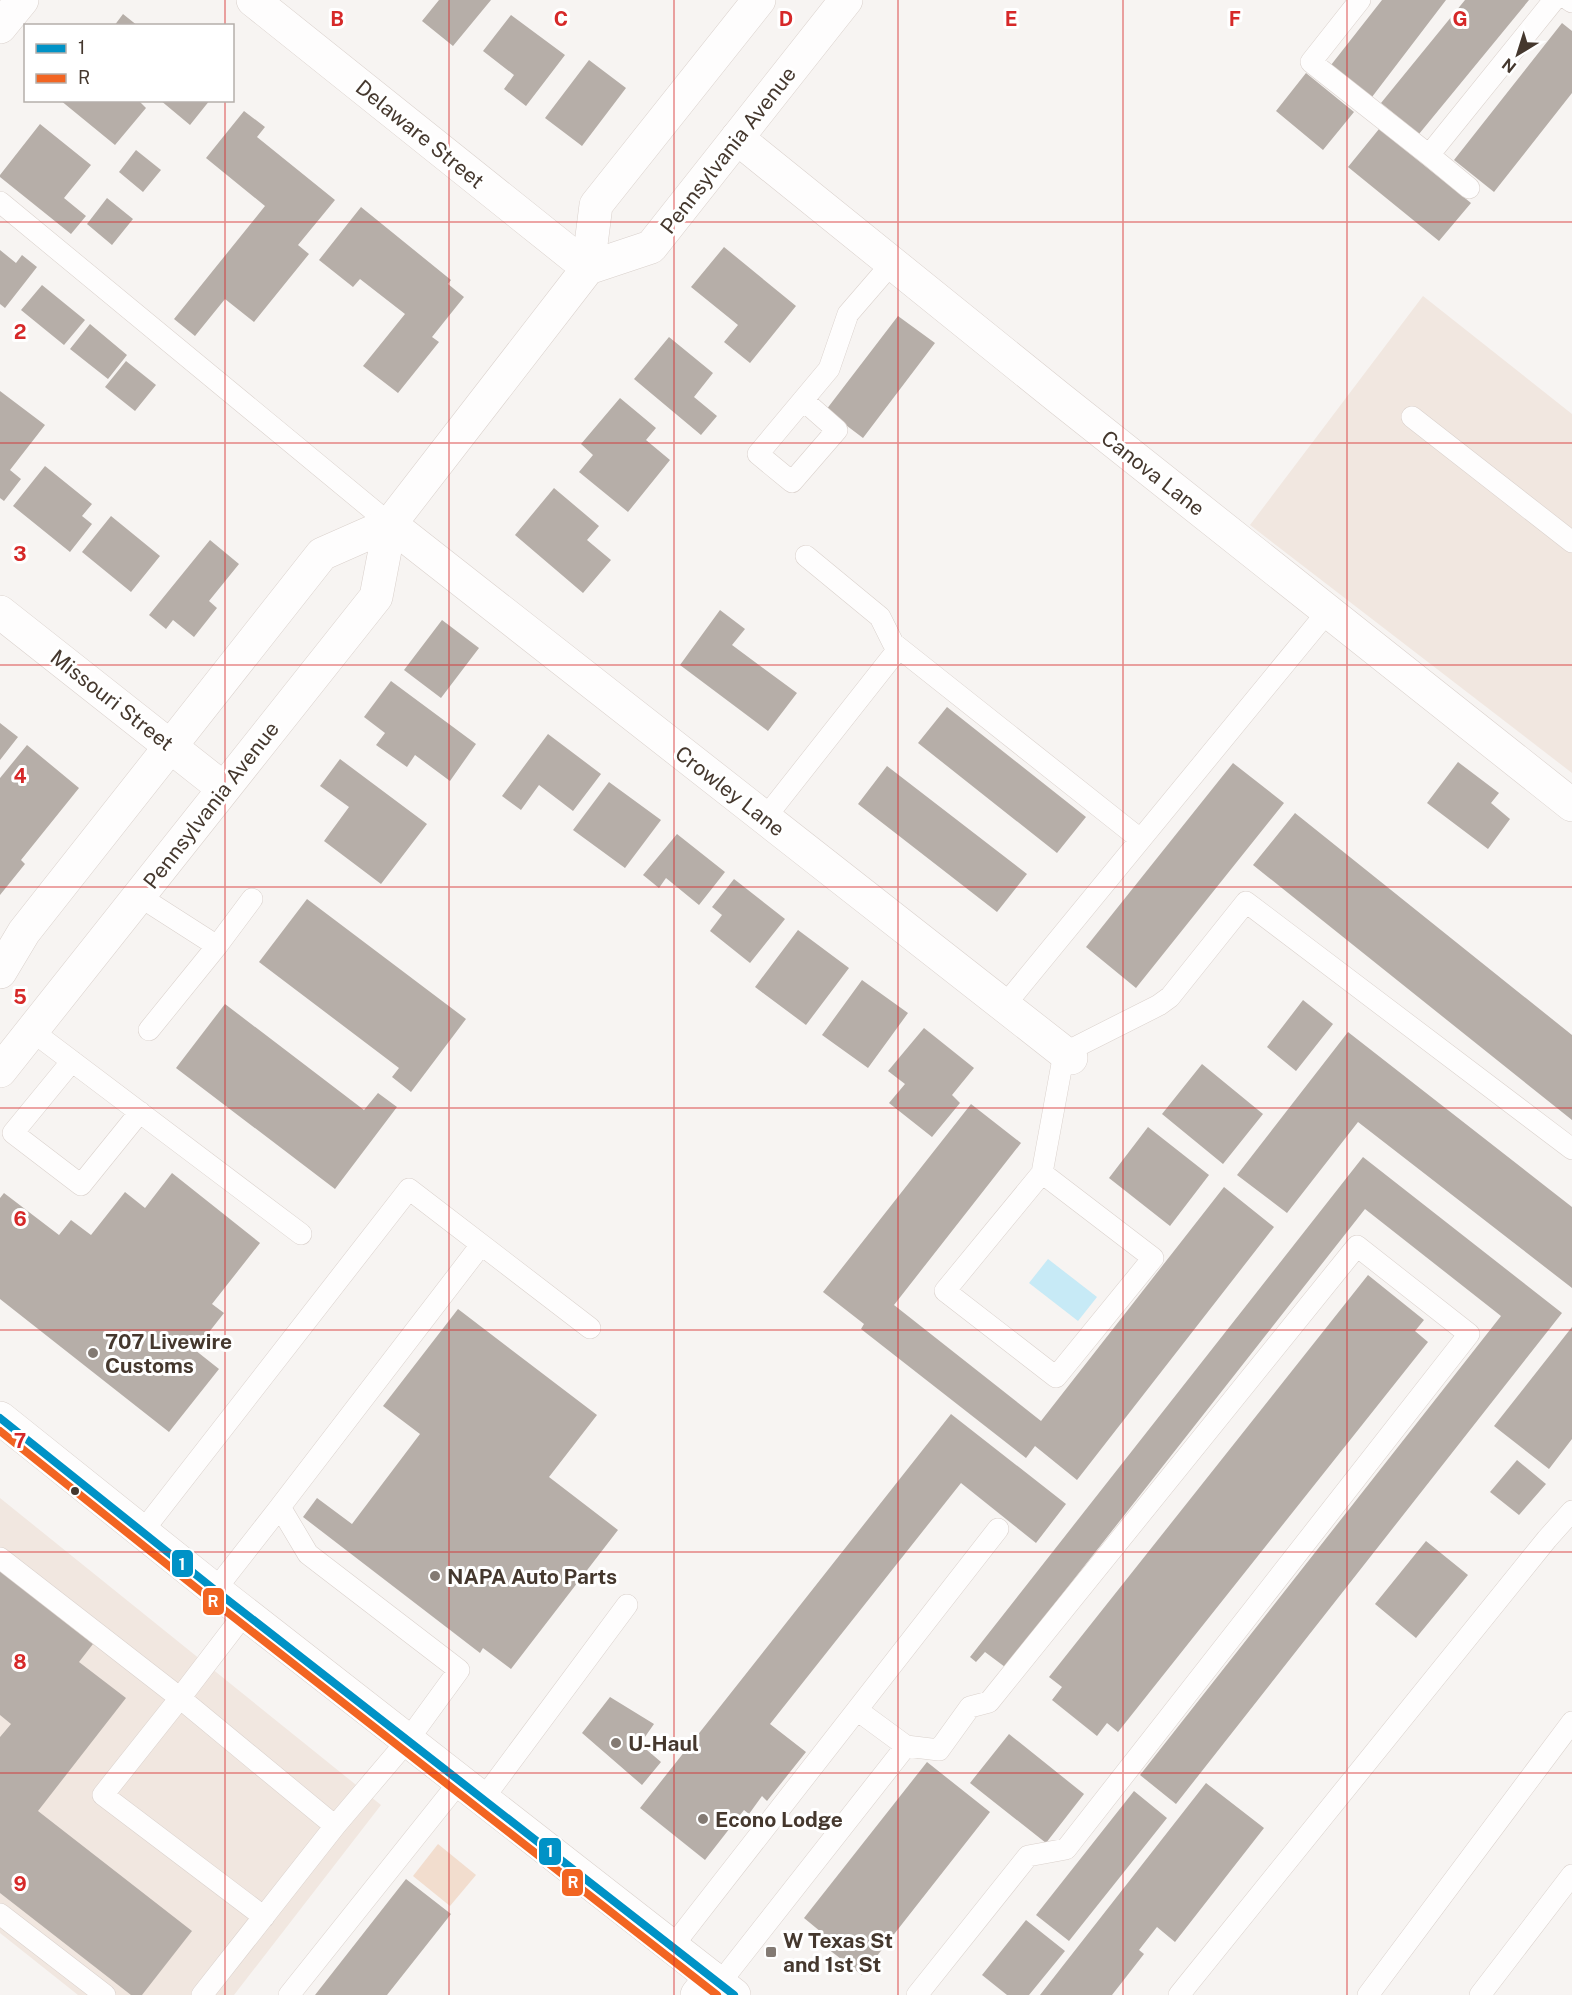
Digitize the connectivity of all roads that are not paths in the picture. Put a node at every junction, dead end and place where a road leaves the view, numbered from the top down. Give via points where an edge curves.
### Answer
1 (22, 0) edge
2 (253, 0) edge
3 (759, 0) edge
4 (846, 0) edge
5 (1360, 0) edge
6 (1554, 0) edge
7 (0, 27) edge
8 (737, 138) junction
9 (1429, 155) junction
10 (1470, 188) dead end
11 (0, 202) edge
12 (892, 263) junction
13 (588, 268) junction
14 (803, 400) dead end
15 (1412, 417) dead end
16 (390, 524) junction
17 (1572, 542) edge
18 (806, 556) dead end
19 (1328, 611) junction
20 (0, 612) edge
21 (899, 648) junction
22 (170, 745) junction
23 (223, 788) junction
24 (1572, 805) edge
25 (765, 818) junction
26 (1140, 839) junction
27 (139, 896) junction
28 (252, 899) dead end
29 (217, 946) junction
30 (0, 972) edge
31 (1004, 1006) junction
32 (149, 1030) dead end
33 (32, 1031) junction
34 (1068, 1055) junction
35 (72, 1061) junction
36 (0, 1071) edge
37 (140, 1112) junction
38 (1572, 1149) edge
39 (1042, 1173) junction
40 (301, 1234) dead end
41 (481, 1245) junction
42 (590, 1328) dead end
43 (0, 1418) edge
44 (280, 1507) junction
45 (1572, 1511) edge
46 (998, 1529) dead end
47 (142, 1532) junction
48 (0, 1558) edge
49 (215, 1590) junction
50 (627, 1605) dead end
51 (245, 1613) junction
52 (180, 1698) junction
53 (857, 1710) junction
54 (1572, 1722) edge
55 (408, 1740) junction
56 (906, 1746) junction
57 (471, 1790) junction
58 (335, 1826) junction
59 (1572, 1875) edge
60 (0, 1914) edge
61 (264, 1917) junction
62 (672, 1947) junction
63 (715, 1988) edge
64 (105, 1995) edge
65 (202, 1995) edge
66 (289, 1995) edge
67 (917, 1995) edge
68 (1179, 1995) edge
69 (1368, 1995) edge
70 (1480, 1995) edge

1 - 7 main road
2 - 13 main road, Delaware Street
3 - 13 main road via 596,205
4 - 8 main road, Pennsylvania Avenue
5 - 9 lane via 1311,62
6 - 9 lane
8 - 12 main road, Canova Lane
8 - 13 main road, Pennsylvania Avenue via 651,247
9 - 10 lane
11 - 16 lane
12 - 14 lane via 848,314 829,369
12 - 19 main road, Canova Lane
13 - 16 main road, Pennsylvania Avenue
15 - 17 lane
16 - 22 main road, Pennsylvania Avenue via 322,554
16 - 23 main road, Pennsylvania Avenue via 376,597
16 - 25 main road, Crowley Lane
18 - 21 lane via 880,617 892,643
19 - 24 main road, Canova Lane
19 - 26 lane
20 - 22 main road, Missouri Street
21 - 25 lane
21 - 26 lane
22 - 23 main road, Missouri Street
22 - 30 main road, Pennsylvania Avenue via 24,932
23 - 27 main road, Pennsylvania Avenue
25 - 31 main road, Crowley Lane
26 - 31 lane
27 - 29 lane
27 - 33 main road, Pennsylvania Avenue
28 - 29 lane
29 - 32 lane
31 - 34 main road, Crowley Lane
33 - 35 lane
33 - 36 main road, Pennsylvania Avenue
34 - 38 lane via 1170,997 1246,902
34 - 39 lane
35 - 37 lane
35 - 37 lane via 13,1133 81,1185
37 - 40 lane
39 - 39 lane via 945,1291 1056,1377 1153,1258
41 - 42 lane
41 - 44 lane
41 - 47 lane via 409,1189
43 - 47 main road
44 - 49 lane
44 - 55 lane via 308,1554 459,1670
45 - 68 lane
46 - 53 lane
47 - 49 main road
48 - 52 lane
49 - 51 main road
50 - 57 lane
51 - 52 lane
51 - 55 main road
52 - 58 lane
52 - 61 lane via 103,1795
53 - 56 lane
53 - 62 lane
54 - 69 lane
55 - 57 main road
55 - 58 lane
56 - 63 lane
56 - 67 lane via 939,1750 970,1707 989,1702 1357,1246 1469,1334 1066,1849 1028,1856
57 - 62 main road
57 - 66 lane
58 - 61 lane
59 - 70 lane
60 - 64 lane
61 - 65 lane
62 - 63 main road

